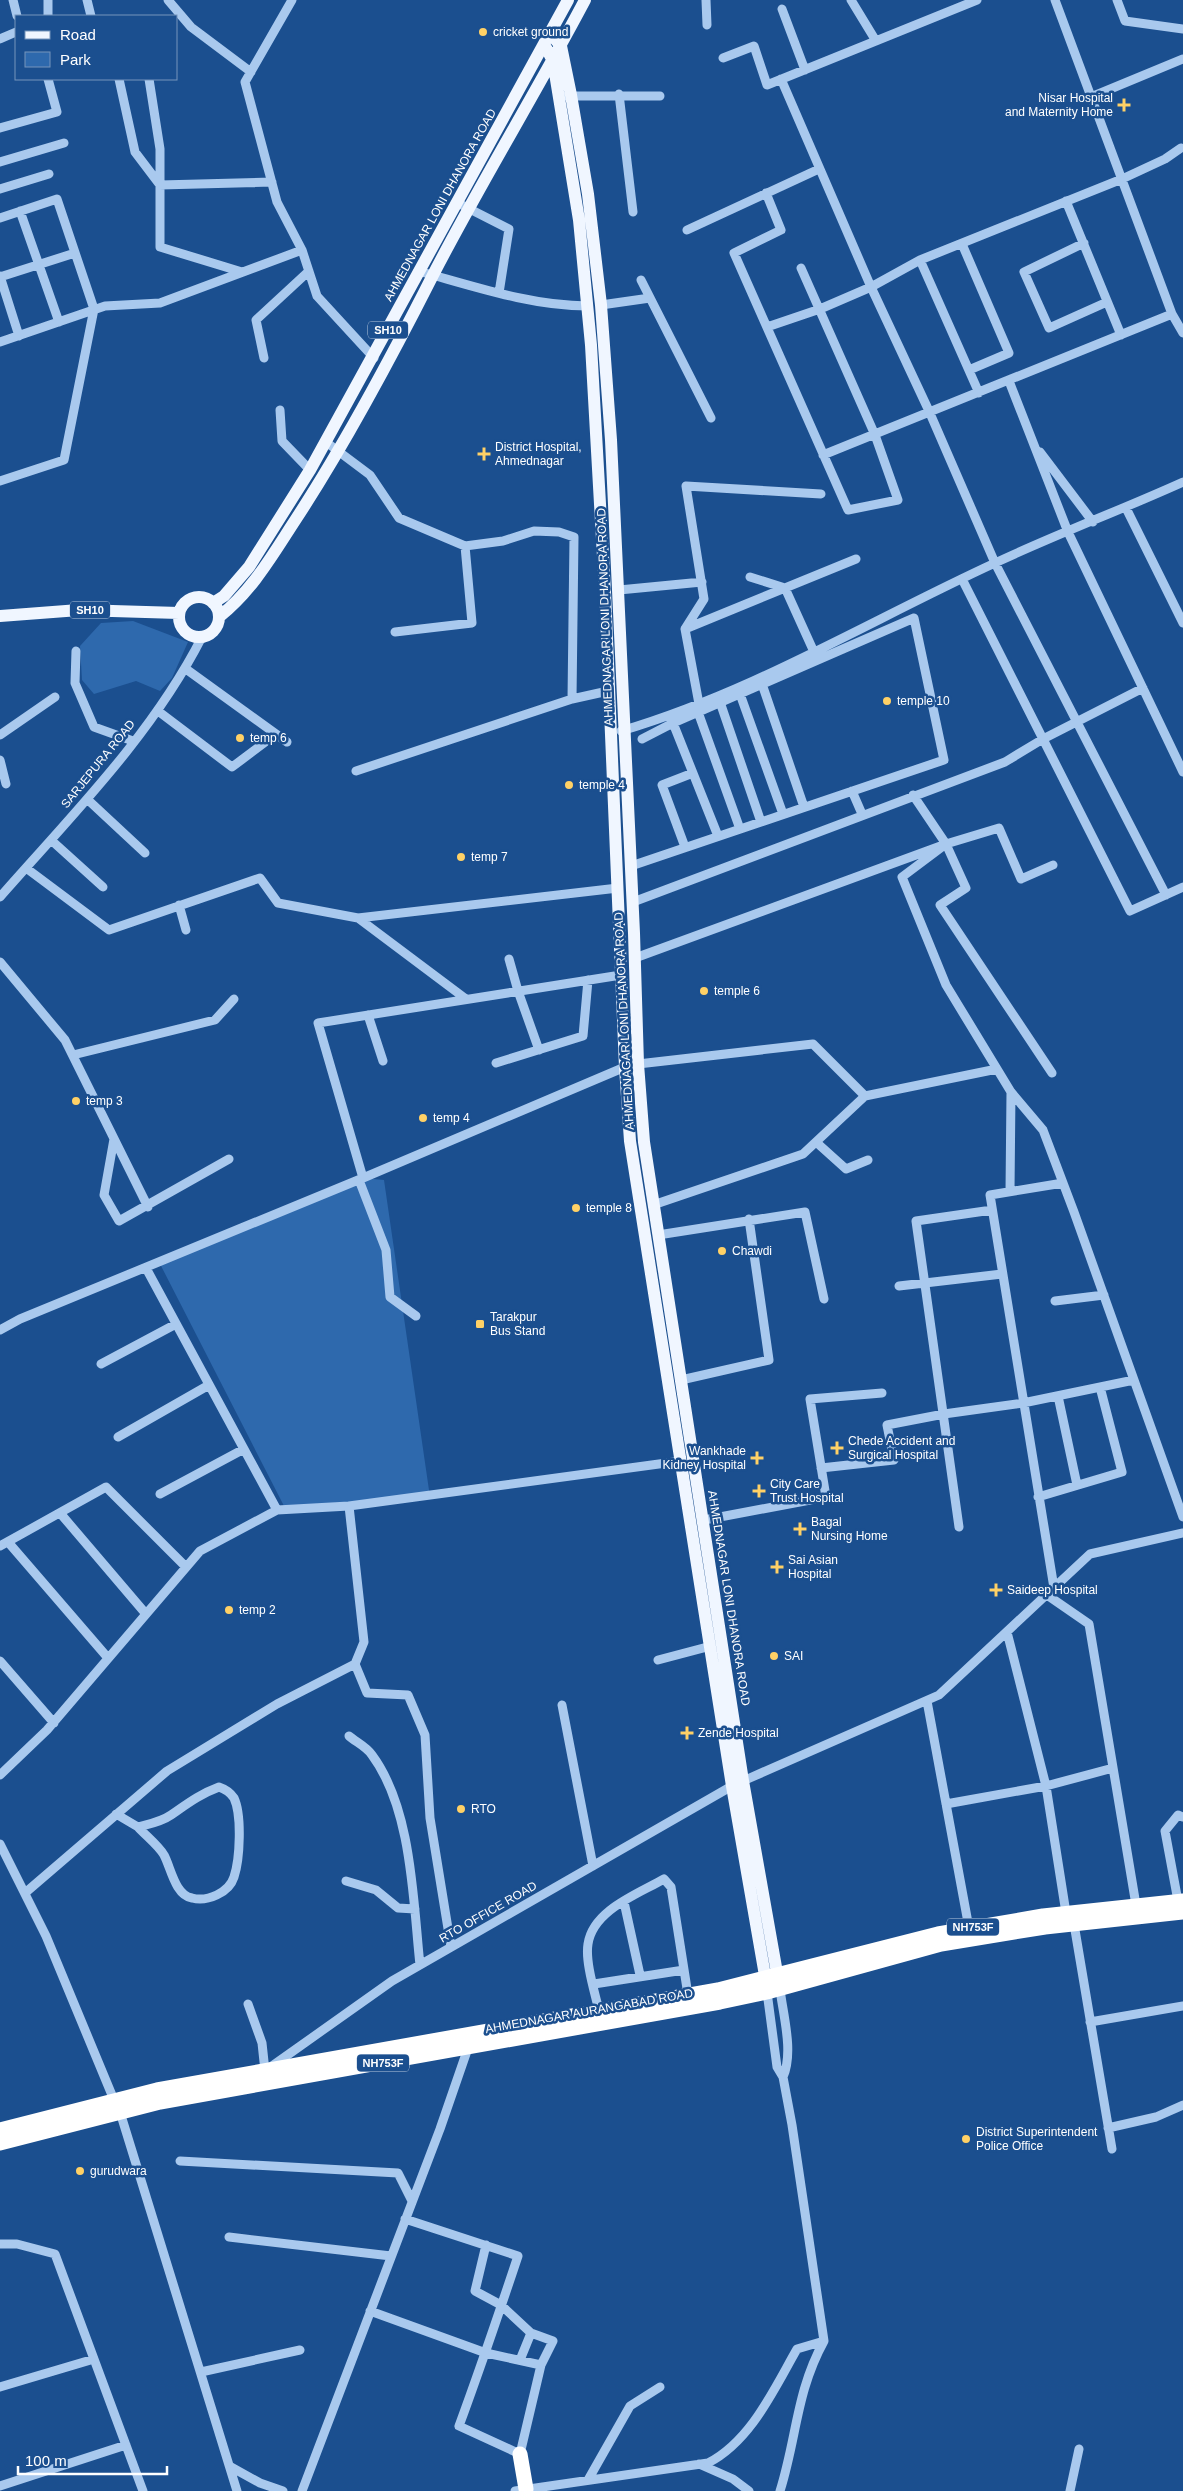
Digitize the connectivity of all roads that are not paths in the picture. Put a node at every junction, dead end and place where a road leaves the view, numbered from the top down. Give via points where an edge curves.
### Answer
1 (13, 0) edge
2 (48, 0) edge
3 (87, 0) edge
4 (168, 0) edge
5 (292, 0) edge
6 (568, 0) edge
7 (585, 0) edge
8 (706, 0) edge
9 (851, 0) edge
10 (1055, 0) edge
11 (1117, 0) edge
12 (972, 1) edge
13 (782, 9) dead end
14 (17, 15) edge
15 (48, 15) edge
16 (91, 15) edge
17 (707, 25) dead end
18 (1183, 29) edge
19 (15, 32) edge
20 (550, 33) junction
21 (0, 39) edge
22 (876, 41) junction
23 (544, 44) junction
24 (561, 46) junction
25 (723, 58) dead end
26 (1183, 59) edge
27 (553, 61) junction
28 (805, 70) junction
29 (251, 72) junction
30 (781, 79) junction
31 (48, 80) edge
32 (57, 80) edge
33 (120, 80) edge
34 (149, 80) edge
35 (51, 90) junction
36 (619, 94) junction
37 (565, 96) junction
38 (660, 96) dead end
39 (1091, 97) junction
40 (0, 128) edge
41 (64, 143) dead end
42 (1181, 148) dead end
43 (0, 162) edge
44 (818, 169) junction
45 (49, 174) dead end
46 (1122, 179) junction
47 (272, 182) junction
48 (160, 185) junction
49 (0, 189) edge
50 (766, 193) junction
51 (1066, 201) junction
52 (456, 202) junction
53 (469, 210) junction
54 (20, 211) junction
55 (633, 212) dead end
56 (0, 218) edge
57 (687, 230) dead end
58 (1084, 243) junction
59 (962, 244) junction
60 (302, 250) junction
61 (75, 253) junction
62 (920, 260) junction
63 (39, 264) junction
64 (800, 268) dead end
65 (309, 270) junction
66 (418, 271) junction
67 (242, 272) junction
68 (434, 275) junction
69 (0, 276) edge
70 (641, 280) dead end
71 (870, 287) junction
72 (500, 293) junction
73 (650, 298) junction
74 (1108, 302) junction
75 (595, 306) junction
76 (820, 309) junction
77 (94, 310) junction
78 (1172, 314) junction
79 (59, 322) junction
80 (767, 327) junction
81 (1183, 333) edge
82 (1121, 335) junction
83 (19, 336) junction
84 (0, 342) edge
85 (264, 358) dead end
86 (374, 358) junction
87 (969, 370) junction
88 (1009, 381) junction
89 (980, 393) junction
90 (280, 410) dead end
91 (929, 411) junction
92 (710, 418) dead end
93 (875, 435) junction
94 (326, 442) junction
95 (1033, 443) junction
96 (338, 451) junction
97 (823, 454) junction
98 (310, 470) junction
99 (0, 481) edge
100 (1183, 482) edge
101 (821, 494) dead end
102 (1126, 508) junction
103 (1093, 522) junction
104 (1068, 532) junction
105 (465, 546) junction
106 (856, 559) dead end
107 (995, 563) junction
108 (750, 577) dead end
109 (962, 579) junction
110 (702, 582) junction
111 (784, 588) junction
112 (619, 590) junction
113 (213, 603) junction
114 (179, 613) junction
115 (0, 616) edge
116 (219, 617) junction
117 (1183, 623) edge
118 (686, 629) junction
119 (395, 632) dead end
120 (202, 637) junction
121 (76, 651) dead end
122 (814, 652) junction
123 (186, 669) junction
124 (762, 684) junction
125 (1143, 688) junction
126 (608, 691) junction
127 (740, 694) junction
128 (55, 696) dead end
129 (572, 699) junction
130 (720, 702) junction
131 (699, 708) junction
132 (158, 711) junction
133 (1077, 722) junction
134 (673, 723) junction
135 (624, 730) junction
136 (276, 734) junction
137 (610, 734) junction
138 (0, 735) edge
139 (642, 739) dead end
140 (1043, 739) junction
141 (133, 741) junction
142 (287, 742) dead end
143 (0, 760) edge
144 (356, 771) dead end
145 (1183, 772) edge
146 (693, 773) junction
147 (6, 784) dead end
148 (852, 791) junction
149 (913, 795) junction
150 (87, 799) junction
151 (804, 807) junction
152 (783, 814) junction
153 (862, 814) junction
154 (761, 822) junction
155 (740, 828) junction
156 (718, 836) junction
157 (51, 840) junction
158 (946, 844) junction
159 (685, 847) junction
160 (145, 853) dead end
161 (1053, 865) dead end
162 (631, 866) junction
163 (26, 868) junction
164 (103, 887) dead end
165 (1183, 887) edge
166 (618, 888) junction
167 (1166, 895) junction
168 (0, 897) edge
169 (633, 902) junction
170 (179, 906) junction
171 (358, 918) junction
172 (186, 930) dead end
173 (509, 958) dead end
174 (635, 958) junction
175 (0, 962) edge
176 (622, 975) junction
177 (588, 980) junction
178 (518, 991) junction
179 (234, 999) dead end
180 (466, 999) junction
181 (368, 1015) junction
182 (539, 1050) junction
183 (73, 1055) junction
184 (383, 1061) dead end
185 (496, 1063) dead end
186 (631, 1065) junction
187 (997, 1069) junction
188 (1052, 1074) dead end
189 (1011, 1092) junction
190 (865, 1096) junction
191 (114, 1138) junction
192 (816, 1142) junction
193 (229, 1159) dead end
194 (868, 1160) dead end
195 (361, 1179) junction
196 (1063, 1183) junction
197 (1010, 1191) junction
198 (653, 1205) junction
199 (148, 1206) junction
200 (992, 1210) junction
201 (749, 1219) junction
202 (658, 1235) junction
203 (146, 1268) junction
204 (1002, 1274) junction
205 (924, 1283) junction
206 (899, 1286) dead end
207 (1104, 1295) junction
208 (824, 1299) dead end
209 (1055, 1301) dead end
210 (416, 1316) dead end
211 (176, 1324) junction
212 (0, 1330) edge
213 (101, 1364) dead end
214 (681, 1380) junction
215 (1134, 1380) junction
216 (209, 1384) junction
217 (1100, 1387) junction
218 (882, 1393) dead end
219 (1058, 1396) junction
220 (1023, 1403) junction
221 (944, 1414) junction
222 (118, 1436) dead end
223 (244, 1449) junction
224 (681, 1461) junction
225 (821, 1468) junction
226 (1077, 1485) junction
227 (160, 1494) dead end
228 (1038, 1497) junction
229 (349, 1506) junction
230 (277, 1510) junction
231 (60, 1513) junction
232 (1183, 1517) edge
233 (704, 1520) junction
234 (959, 1527) dead end
235 (1183, 1533) edge
236 (4, 1544) edge
237 (186, 1567) junction
238 (1054, 1588) junction
239 (1046, 1595) junction
240 (146, 1614) junction
241 (1007, 1632) junction
242 (711, 1646) junction
243 (108, 1658) junction
244 (658, 1660) dead end
245 (0, 1661) edge
246 (355, 1664) junction
247 (927, 1701) junction
248 (562, 1705) dead end
249 (54, 1723) junction
250 (349, 1736) dead end
251 (1113, 1768) junction
252 (0, 1775) edge
253 (738, 1784) junction
254 (1046, 1786) junction
255 (946, 1804) junction
256 (116, 1814) junction
257 (1183, 1817) edge
258 (138, 1827) junction
259 (0, 1844) edge
260 (593, 1866) junction
261 (346, 1881) dead end
262 (25, 1893) junction
263 (624, 1902) junction
264 (1136, 1905) junction
265 (1181, 1905) edge
266 (415, 1909) junction
267 (1070, 1919) junction
268 (969, 1928) junction
269 (451, 1947) junction
270 (420, 1965) junction
271 (684, 1970) junction
272 (640, 1975) junction
273 (594, 1984) junction
274 (773, 1984) junction
275 (688, 1995) junction
276 (248, 2004) dead end
277 (1183, 2006) edge
278 (599, 2012) junction
279 (1090, 2022) junction
280 (468, 2048) junction
281 (265, 2071) junction
282 (117, 2106) junction
283 (1183, 2106) edge
284 (1108, 2128) junction
285 (0, 2130) edge
286 (0, 2143) edge
287 (1112, 2149) dead end
288 (180, 2161) dead end
289 (412, 2201) junction
290 (406, 2219) junction
291 (229, 2238) dead end
292 (0, 2244) edge
293 (486, 2245) junction
294 (391, 2256) junction
295 (502, 2305) junction
296 (370, 2311) junction
297 (531, 2333) junction
298 (824, 2340) junction
299 (300, 2350) dead end
300 (486, 2353) junction
301 (94, 2359) junction
302 (520, 2360) junction
303 (542, 2365) junction
304 (201, 2372) junction
305 (0, 2387) edge
306 (660, 2387) dead end
307 (126, 2444) junction
308 (1079, 2450) dead end
309 (520, 2454) junction
310 (699, 2464) junction
311 (230, 2467) junction
312 (588, 2480) junction
313 (0, 2486) edge
314 (520, 2490) edge
315 (143, 2491) edge
316 (237, 2491) edge
317 (283, 2491) edge
318 (302, 2491) edge
319 (748, 2491) edge
320 (780, 2491) edge
321 (1070, 2491) edge

1 - 14 street
2 - 15 street
3 - 16 street
4 - 29 street via 191,27
5 - 29 street
6 - 20 main road, AHMEDNAGAR LONI DHANORA ROAD / SH10
7 - 24 main road, SH10
8 - 17 street
9 - 22 street
10 - 39 street
11 - 18 street via 1125,21
12 - 22 street
13 - 28 street
19 - 21 street
20 - 23 main road, AHMEDNAGAR LONI DHANORA ROAD / SH10
20 - 24 main road, AHMEDNAGAR LONI DHANORA ROAD
22 - 28 street
23 - 27 main road, AHMEDNAGAR LONI DHANORA ROAD
23 - 52 main road, AHMEDNAGAR LONI DHANORA ROAD / SH10
24 - 27 main road, SH10
24 - 37 main road, AHMEDNAGAR LONI DHANORA ROAD
25 - 30 street via 754,46 767,85
26 - 39 street
27 - 37 main road, AHMEDNAGAR LONI DHANORA ROAD
27 - 53 main road, SH10
28 - 30 street
29 - 47 street via 245,82
30 - 44 street
31 - 35 street
32 - 35 street
33 - 48 street via 135,152
34 - 48 street via 160,149
35 - 40 street via 57,112
36 - 37 street
36 - 38 street
36 - 55 street
37 - 75 main road, AHMEDNAGAR LONI DHANORA ROAD via 588,194
39 - 46 street
41 - 43 street
42 - 46 street
44 - 50 street
44 - 71 street
45 - 49 street
46 - 51 street
46 - 78 street
47 - 48 street
47 - 60 street via 277,202
48 - 67 street via 160,246
50 - 57 street
50 - 80 street via 781,230 734,253
51 - 58 street
51 - 59 street
52 - 53 street
52 - 66 main road, AHMEDNAGAR LONI DHANORA ROAD / SH10
53 - 68 main road, SH10
53 - 72 street via 509,229
54 - 56 street
54 - 61 street via 57,199
54 - 63 street
58 - 74 street
58 - 74 street via 1024,272 1049,328
59 - 62 street
59 - 87 street via 1009,353
60 - 65 street
60 - 67 street
61 - 63 street
61 - 77 street
62 - 71 street
62 - 87 street
63 - 69 street
63 - 79 street
64 - 76 street
65 - 85 street via 256,320
65 - 86 street via 317,296
66 - 68 street
66 - 86 main road, AHMEDNAGAR LONI DHANORA ROAD / SH10
67 - 77 street via 160,303 105,306
68 - 72 street
68 - 96 main road, SH10
69 - 83 street
70 - 73 street
71 - 76 street
71 - 91 street
72 - 75 street via 570,306
73 - 75 street
73 - 92 street
74 - 82 street
75 - 112 main road, AHMEDNAGAR LONI DHANORA ROAD
75 - 126 main road, AHMEDNAGAR LONI DHANORA ROAD
76 - 80 street
76 - 93 street
77 - 79 street
77 - 99 street via 64,460
78 - 81 street
78 - 82 street
79 - 83 street
80 - 97 street
82 - 88 street
83 - 84 street
86 - 94 main road, AHMEDNAGAR LONI DHANORA ROAD / SH10
87 - 89 street
88 - 89 street
88 - 95 street
89 - 91 street
90 - 98 street via 282,441
91 - 93 street
91 - 107 street
93 - 97 street
93 - 97 street via 898,500 848,510
94 - 96 street
94 - 98 main road, AHMEDNAGAR LONI DHANORA ROAD / SH10
95 - 103 street
95 - 104 street
96 - 105 street via 370,475 399,518
96 - 116 main road, SH10 via 258,577 237,603
98 - 113 main road, AHMEDNAGAR LONI DHANORA ROAD / SH10 via 249,567 224,596
100 - 102 street
101 - 110 street via 686,486
102 - 103 street
102 - 117 street
103 - 104 street
104 - 107 street
104 - 125 street
105 - 119 street via 472,623
105 - 129 street via 503,541 534,531 559,532 574,537
106 - 111 street
107 - 109 street
107 - 133 street
108 - 111 street
109 - 122 street
109 - 140 street
110 - 112 street
110 - 118 street via 704,599
111 - 118 street
111 - 122 street
112 - 135 main road, AHMEDNAGAR LONI DHANORA ROAD
113 - 114 main road via 204,597 196,597 182,605
113 - 116 main road
114 - 115 main road, SH10 via 79,610
114 - 120 main road via 185,631
116 - 120 main road via 217,626
118 - 131 street
120 - 123 street, SARJEPURA ROAD
121 - 141 street via 75,682 94,727
122 - 131 street
123 - 132 street, SARJEPURA ROAD
123 - 136 street
124 - 127 street
124 - 148 street via 914,618 944,760
124 - 151 street
125 - 133 street
125 - 145 street
126 - 129 street
126 - 137 main road, AHMEDNAGAR LONI DHANORA ROAD
127 - 130 street
127 - 152 street
128 - 138 street
129 - 144 street
130 - 131 street
130 - 154 street
131 - 134 street
131 - 135 street
131 - 155 street
132 - 136 street via 232,767
132 - 141 street, SARJEPURA ROAD
133 - 140 street
133 - 167 street
134 - 139 street
134 - 146 street
135 - 137 street
135 - 162 main road, AHMEDNAGAR LONI DHANORA ROAD
136 - 142 street
137 - 166 main road, AHMEDNAGAR LONI DHANORA ROAD
140 - 149 street via 1005,762
140 - 167 street via 1130,911
141 - 150 street, SARJEPURA ROAD
143 - 147 street
146 - 156 street
146 - 159 street via 662,785
148 - 151 street
148 - 153 street
149 - 153 street
149 - 158 street
150 - 157 street, SARJEPURA ROAD
150 - 160 street
151 - 152 street
152 - 154 street
153 - 169 street
154 - 155 street
155 - 156 street
156 - 159 street
157 - 163 street, SARJEPURA ROAD
157 - 164 street
158 - 161 street via 999,828 1021,879
158 - 174 street
158 - 187 street via 902,877 946,985
158 - 188 street via 966,888 940,905
159 - 162 street
162 - 169 main road, AHMEDNAGAR LONI DHANORA ROAD
163 - 168 street, SARJEPURA ROAD
163 - 170 street via 109,930
165 - 167 street
166 - 171 street
166 - 176 main road, AHMEDNAGAR LONI DHANORA ROAD
169 - 174 main road, AHMEDNAGAR LONI DHANORA ROAD
170 - 171 street via 260,878 278,903
170 - 172 street
171 - 180 street
173 - 178 street
174 - 186 main road, AHMEDNAGAR LONI DHANORA ROAD
175 - 183 street via 66,1040
176 - 177 street
176 - 186 main road, AHMEDNAGAR LONI DHANORA ROAD
177 - 178 street
177 - 182 street via 583,1036
178 - 180 street
178 - 182 street
179 - 183 street via 215,1020
180 - 181 street
181 - 184 street
181 - 195 street via 318,1023
182 - 185 street
183 - 191 street
186 - 190 street via 813,1044
186 - 195 street
186 - 198 main road, AHMEDNAGAR LONI DHANORA ROAD
186 - 224 main road, AHMEDNAGAR LONI DHANORA ROAD via 630,1141
187 - 189 street
187 - 190 street
189 - 196 street via 1043,1130
189 - 197 street
190 - 192 street
191 - 199 street
191 - 199 street via 104,1194 119,1221
192 - 194 street via 846,1169
192 - 198 street via 803,1154
193 - 199 street
195 - 203 street
195 - 210 street via 386,1250 390,1297
196 - 197 street
196 - 207 street
197 - 200 street via 990,1194
198 - 202 main road, AHMEDNAGAR LONI DHANORA ROAD
200 - 204 street
200 - 205 street via 916,1222
201 - 202 street
201 - 208 street via 805,1212
201 - 214 street via 769,1360
202 - 214 main road, AHMEDNAGAR LONI DHANORA ROAD
203 - 211 street
203 - 212 street
204 - 205 street
204 - 220 street
205 - 206 street
205 - 221 street
207 - 209 street
207 - 215 street
211 - 213 street
211 - 216 street
214 - 233 main road, AHMEDNAGAR LONI DHANORA ROAD
215 - 217 street
215 - 232 street
216 - 222 street
216 - 223 street
217 - 219 street
217 - 226 street via 1122,1472
218 - 225 street via 810,1399
219 - 220 street
219 - 226 street
220 - 221 street
220 - 228 street
221 - 225 street via 887,1425 894,1460
221 - 234 street
223 - 227 street
223 - 230 street
224 - 229 street
224 - 242 main road, AHMEDNAGAR LONI DHANORA ROAD
225 - 233 street via 826,1497
226 - 228 street
228 - 238 street
229 - 230 street
229 - 246 street via 364,1642
230 - 237 street via 200,1551
231 - 236 street
231 - 237 street via 106,1488
231 - 240 street
233 - 253 main road, AHMEDNAGAR LONI DHANORA ROAD
235 - 238 street, RTO OFFICE ROAD via 1090,1554
236 - 243 street
237 - 240 street
238 - 239 street, RTO OFFICE ROAD
239 - 241 street, RTO OFFICE ROAD
239 - 251 street via 1089,1624
240 - 243 street
241 - 247 street, RTO OFFICE ROAD via 939,1695
241 - 254 street
242 - 244 street
242 - 253 main road, AHMEDNAGAR LONI DHANORA ROAD
243 - 249 street
245 - 249 street
246 - 256 street via 277,1704 166,1771
246 - 269 street via 367,1693 408,1695 425,1734 430,1818
247 - 253 street, RTO OFFICE ROAD
247 - 255 street
248 - 260 street
249 - 252 street
250 - 266 street via 371,1753 395,1802
251 - 254 street
251 - 264 street
253 - 260 street, RTO OFFICE ROAD
253 - 274 main road, AHMEDNAGAR LONI DHANORA ROAD
254 - 255 street
254 - 267 street
255 - 268 street
256 - 258 street
256 - 262 street
257 - 265 street via 1178,1815 1165,1831
258 - 258 street via 170,1816 218,1787 228,1790 234,1798 238,1818 239,1850 234,1878 214,1896 190,1898 180,1889 163,1853
259 - 262 street
260 - 269 street, RTO OFFICE ROAD
261 - 266 street via 376,1890 398,1908
262 - 282 street
263 - 271 street via 664,1879 671,1887
263 - 272 street
263 - 273 street via 611,1909 591,1934 588,1944
264 - 265 highway, NH753F
264 - 267 highway, NH753F
265 - 267 highway, AHMEDNAGAR AURANGABAD ROAD / NH753F
266 - 270 street
267 - 268 highway, NH753F
267 - 274 highway, AHMEDNAGAR AURANGABAD ROAD / NH753F via 941,1944
267 - 279 street
268 - 274 highway, NH753F via 938,1934
269 - 270 street, RTO OFFICE ROAD
270 - 281 street, RTO OFFICE ROAD via 392,1981
271 - 272 street
271 - 275 street
272 - 273 street
273 - 278 street
274 - 275 highway, NH753F
274 - 280 highway, AHMEDNAGAR AURANGABAD ROAD / NH753F
274 - 298 street via 787,2053 788,2066 783,2077 811,2239
275 - 278 highway, NH753F
276 - 281 street via 262,2043
277 - 279 street
278 - 281 highway, NH753F
279 - 284 street
280 - 282 highway, AHMEDNAGAR AURANGABAD ROAD / NH753F
280 - 289 street
281 - 282 highway, NH753F via 157,2090
282 - 285 highway, NH753F
282 - 286 highway, AHMEDNAGAR AURANGABAD ROAD / NH753F
282 - 304 street
283 - 284 street via 1156,2117
284 - 287 street
288 - 289 street via 398,2174
289 - 290 street
290 - 293 street
290 - 294 street
291 - 294 street
292 - 301 street via 17,2244 55,2254
293 - 295 street via 475,2291
293 - 295 street via 518,2256
294 - 296 street
295 - 297 street
295 - 300 street
296 - 300 street
296 - 318 street
297 - 302 street
297 - 303 street via 553,2341
298 - 310 street via 797,2349 754,2419 724,2455
298 - 320 street via 810,2365
299 - 304 street
300 - 302 street
300 - 309 street via 459,2426
301 - 305 street
301 - 307 street
302 - 303 street
303 - 309 street
304 - 311 street
306 - 312 street via 630,2406
307 - 313 street
307 - 315 street
308 - 321 street
309 - 314 highway
310 - 312 street
310 - 319 street via 733,2479
311 - 316 street
311 - 317 street
312 - 314 street

